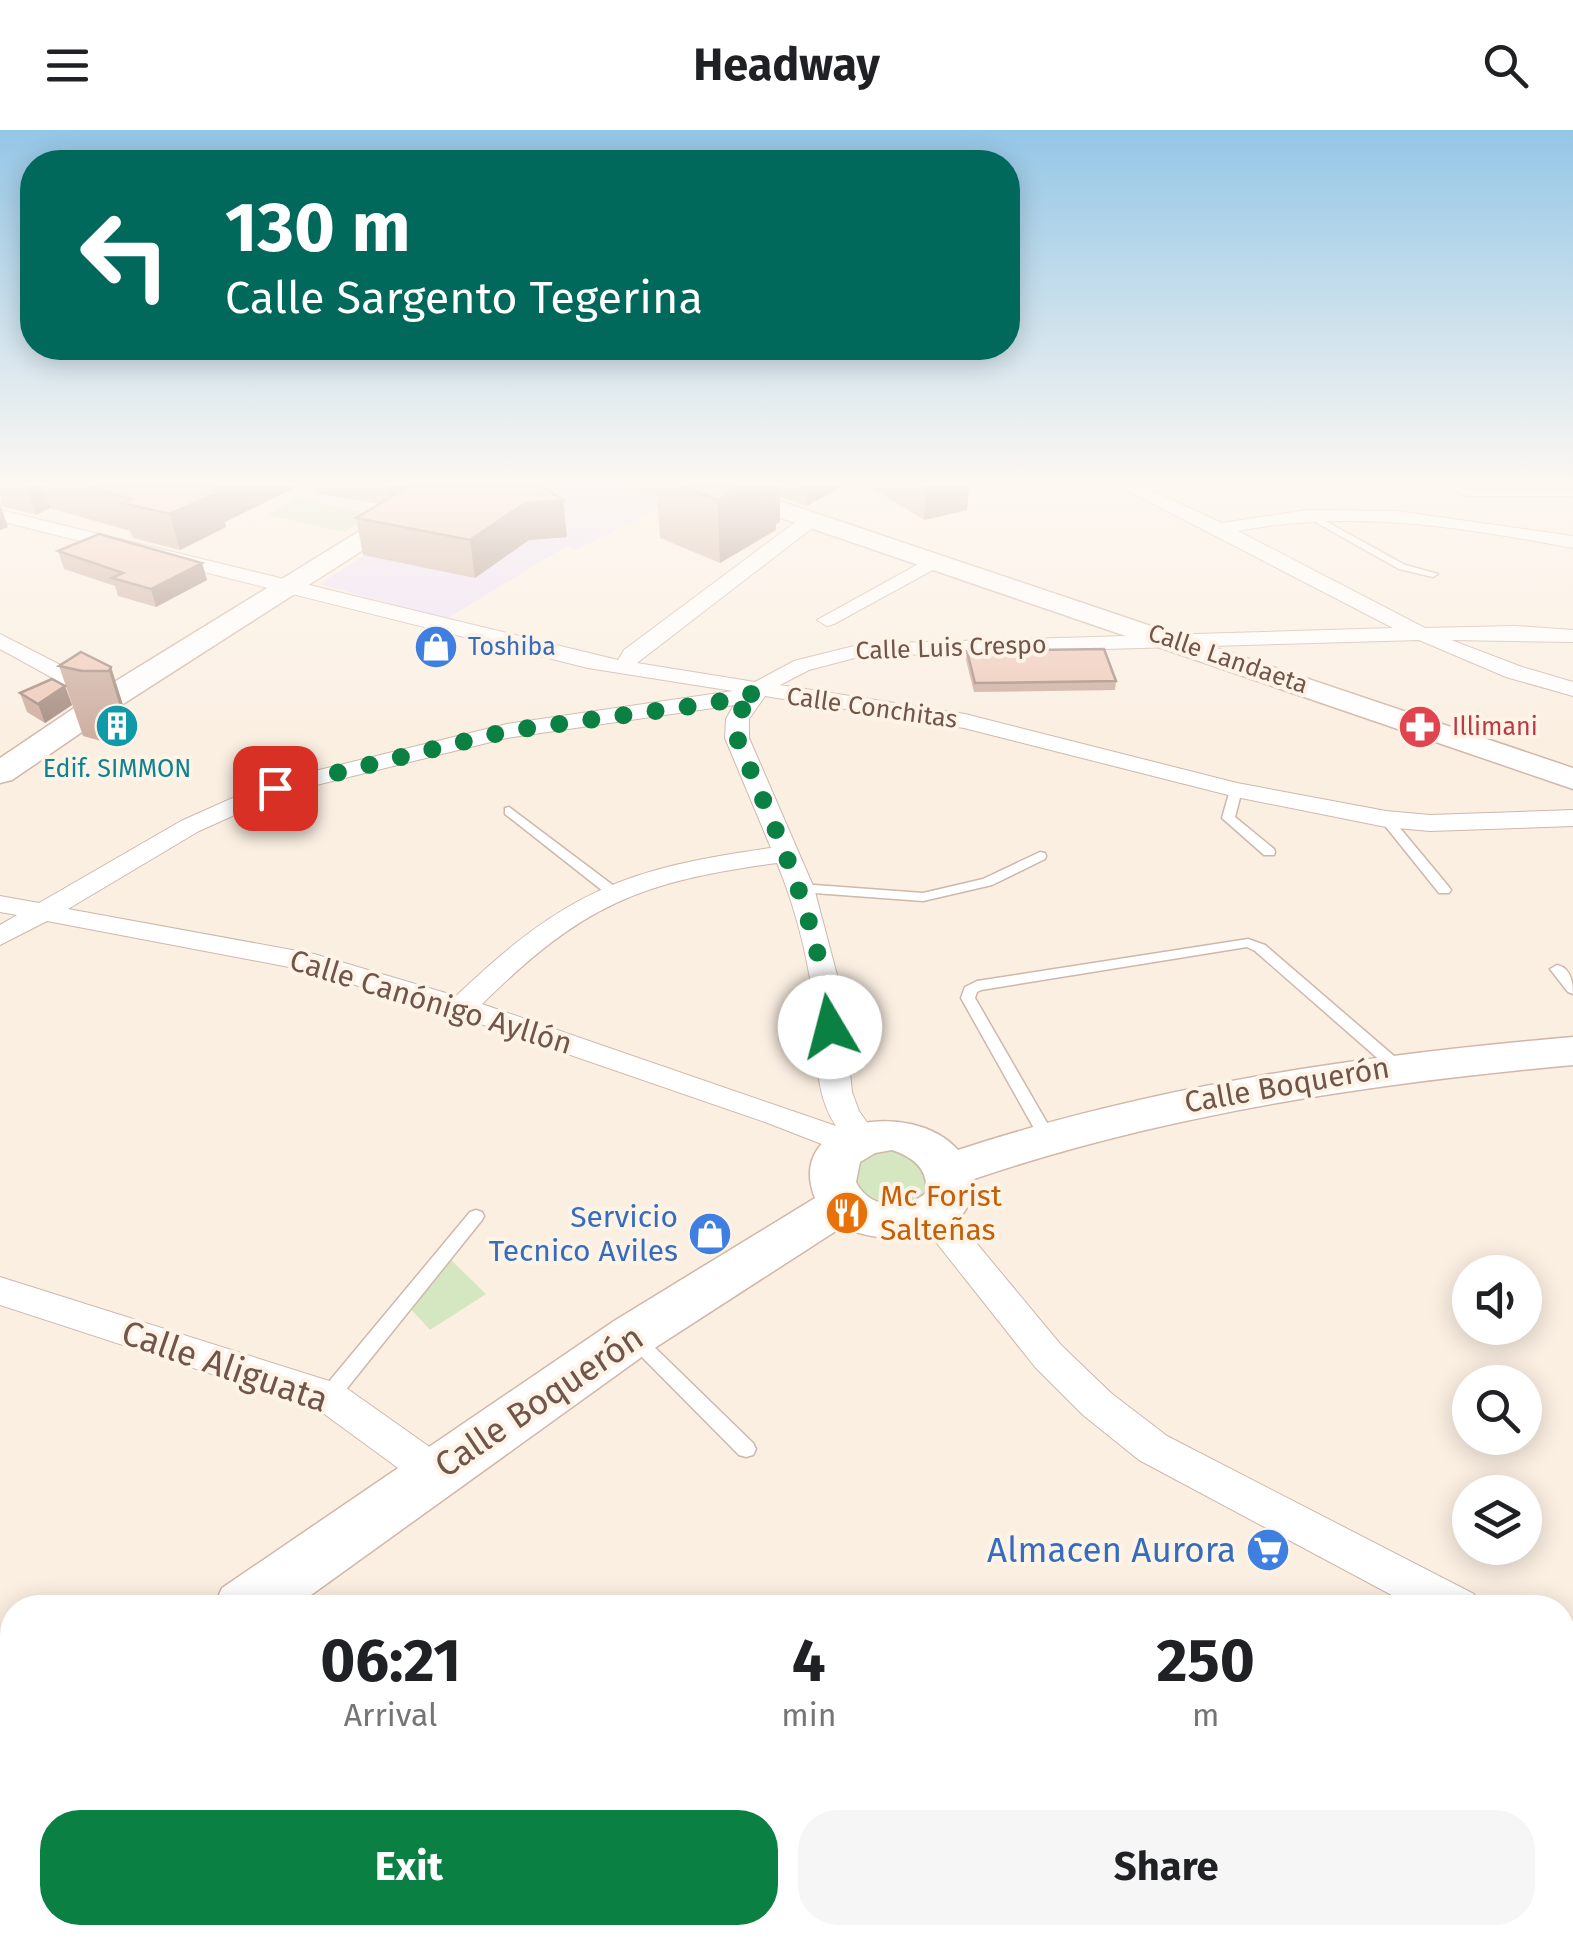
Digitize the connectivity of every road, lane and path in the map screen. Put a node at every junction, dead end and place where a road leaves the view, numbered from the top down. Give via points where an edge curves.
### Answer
1 (223, 571) edge
2 (319, 571) edge
3 (743, 571) edge
4 (918, 571) edge
5 (961, 571) edge
6 (1299, 571) edge
7 (1418, 571) edge
8 (1433, 574) dead end
9 (292, 588) junction
10 (827, 620) dead end
11 (1423, 635) junction
12 (1573, 636) edge
13 (1169, 639) junction
14 (0, 640) edge
15 (623, 668) junction
16 (1573, 689) edge
17 (759, 692) junction
18 (109, 699) junction
19 (0, 772) edge
20 (1573, 779) edge
21 (1236, 790) junction
22 (509, 812) dead end
23 (1573, 818) edge
24 (1386, 819) junction
25 (1269, 852) dead end
26 (786, 854) junction
27 (1040, 856) dead end
28 (802, 888) junction
29 (1444, 890) dead end
30 (614, 892) junction
31 (0, 904) edge
32 (49, 912) junction
33 (0, 937) edge
34 (1557, 968) dead end
35 (1573, 989) edge
36 (461, 1008) junction
37 (1573, 1051) edge
38 (1396, 1066) junction
39 (1046, 1135) junction
40 (856, 1142) junction
41 (941, 1192) junction
42 (842, 1204) junction
43 (476, 1216) dead end
44 (0, 1292) edge
45 (632, 1336) junction
46 (329, 1396) junction
47 (746, 1449) dead end
48 (434, 1472) junction
49 (261, 1595) edge
50 (1434, 1595) edge

1 - 9 street, Calle Conchitas
2 - 9 main road
3 - 15 street
4 - 10 street
5 - 13 main road, Calle Landaeta
6 - 11 street
7 - 8 lane
9 - 15 street, Calle Conchitas
9 - 18 main road
11 - 12 street, Calle Luis Crespo
11 - 13 street, Calle Luis Crespo
11 - 16 street via 1485,664
13 - 17 street, Calle Luis Crespo via 828,654
13 - 20 main road, Calle Landaeta
14 - 18 street
15 - 17 street, Calle Conchitas
17 - 21 street, Calle Conchitas via 965,721
17 - 26 street, Calle Luis Crespo via 734,724
17 - 32 street via 507,731 275,788 190,826
18 - 19 main road
21 - 24 street, Calle Conchitas
21 - 25 lane via 1228,818
22 - 30 lane
23 - 24 street, Calle Conchitas
24 - 29 lane
26 - 28 street, Calle Luis Crespo
26 - 30 street via 680,871
27 - 28 lane via 986,882 922,897
28 - 40 street, Calle Luis Crespo via 827,994 836,1092
30 - 36 street via 554,926
31 - 32 street, Calle Canónigo Ayllón
32 - 33 street
32 - 36 street, Calle Canónigo Ayllón via 314,962
34 - 35 lane
36 - 40 street, Calle Canónigo Ayllón
37 - 38 main road, Calle Boquerón
38 - 39 main road, Calle Boquerón via 1178,1103
38 - 39 lane via 1248,943 977,986 968,998
39 - 41 main road, Calle Boquerón
40 - 41 main road via 908,1137 934,1150
40 - 42 main road via 840,1152 830,1171
41 - 42 main road via 918,1220 885,1223
41 - 50 street via 1048,1356 1098,1404 1153,1448
42 - 45 main road, Calle Boquerón
43 - 46 lane
44 - 46 street, Calle Aliguata
45 - 47 lane
45 - 48 main road, Calle Boquerón
46 - 48 street, Calle Aliguata
48 - 49 main road, Calle Boquerón

